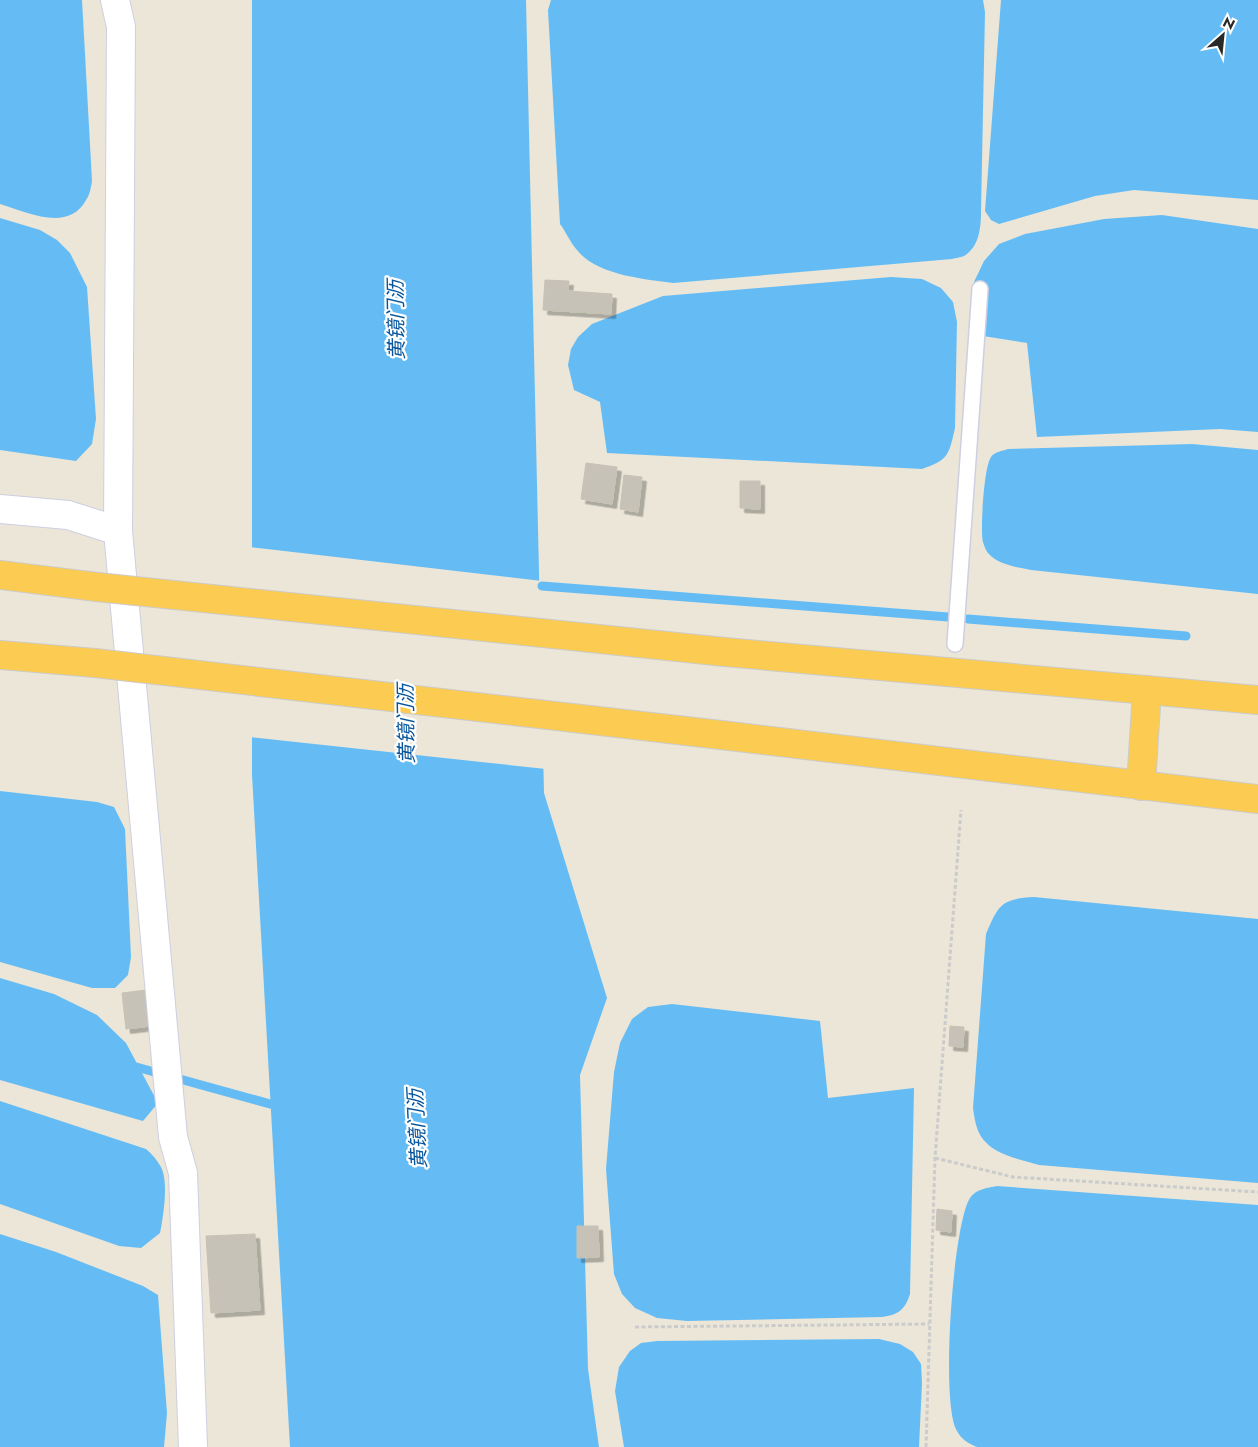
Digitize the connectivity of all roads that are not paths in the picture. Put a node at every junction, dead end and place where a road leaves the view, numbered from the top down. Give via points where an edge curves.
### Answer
1 (115, 0) edge
2 (980, 289) dead end
3 (0, 509) edge
4 (118, 531) junction
5 (0, 575) edge
6 (956, 644) dead end
7 (0, 655) edge
8 (1148, 690) junction
9 (1258, 700) edge
10 (1142, 786) junction
11 (1258, 798) edge
12 (192, 1447) edge

1 - 4 street via 121,27
2 - 6 lane
3 - 4 street via 68,516
4 - 12 street via 173,1137 183,1173
5 - 8 highway, bridge via 725,652
7 - 10 highway, bridge via 95,663
8 - 9 highway
8 - 10 highway
10 - 11 highway

